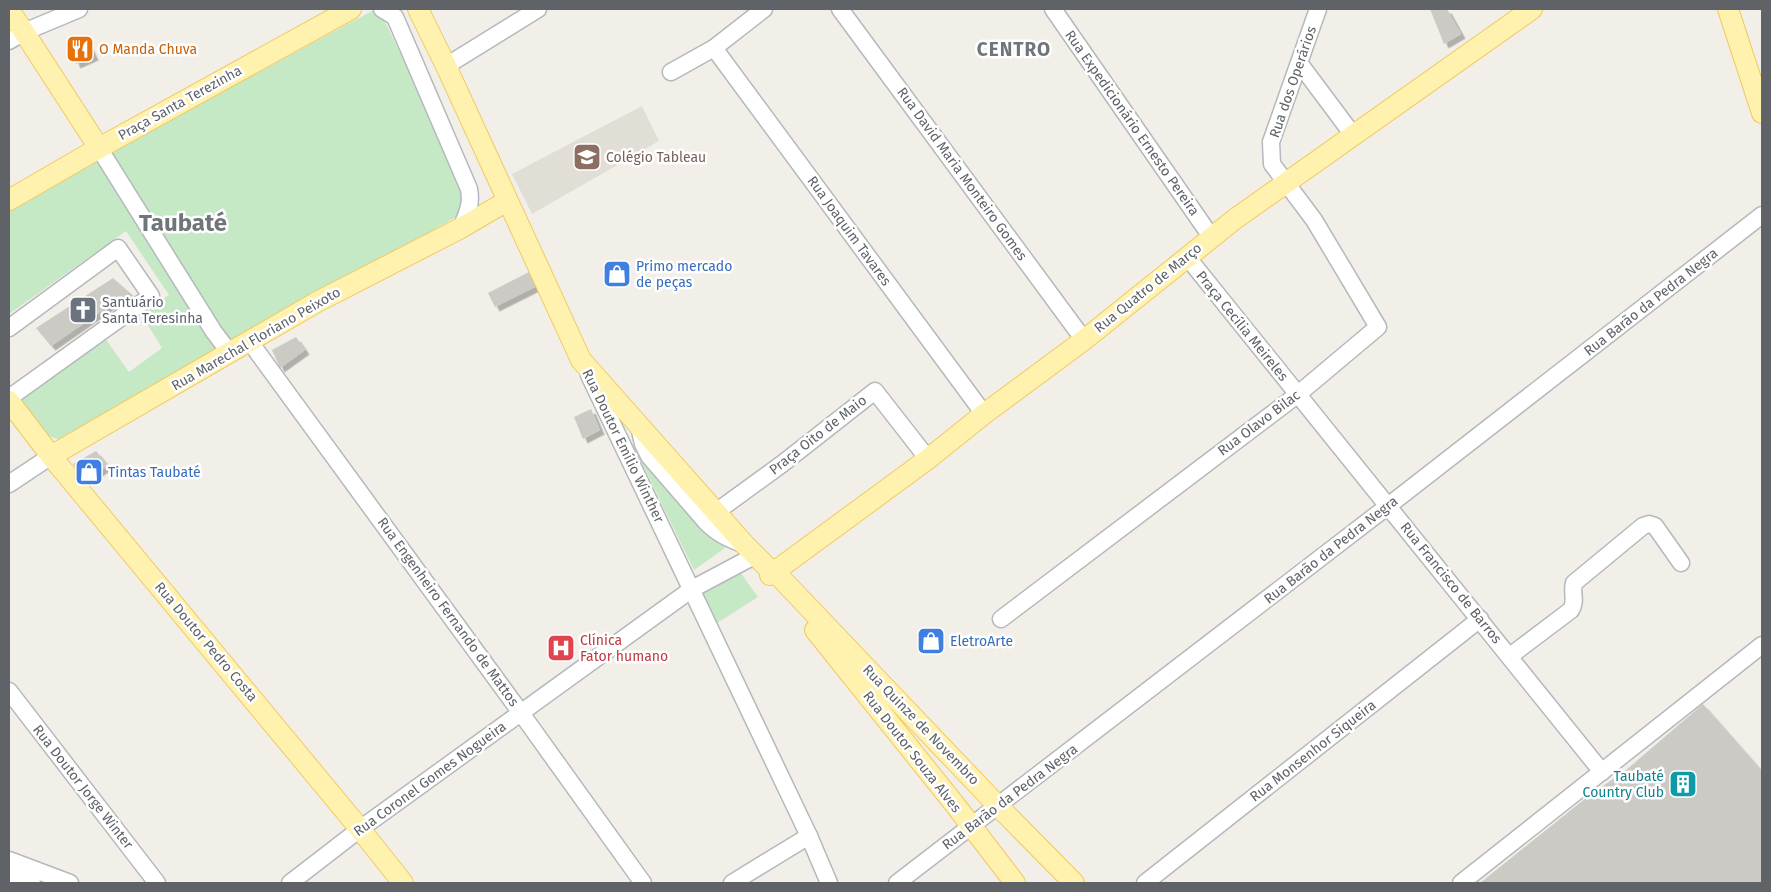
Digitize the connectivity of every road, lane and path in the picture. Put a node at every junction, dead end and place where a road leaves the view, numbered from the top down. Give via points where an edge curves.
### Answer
1 (79, 9) edge
2 (351, 9) edge
3 (382, 9) edge
4 (418, 9) edge
5 (538, 9) edge
6 (764, 9) edge
7 (840, 9) edge
8 (1053, 9) edge
9 (1318, 9) edge
10 (1532, 9) edge
11 (1728, 9) edge
12 (9, 10) edge
13 (17, 36) edge
14 (714, 48) junction
15 (1300, 64) junction
16 (446, 66) junction
17 (671, 72) dead end
18 (1762, 112) edge
19 (1353, 135) junction
20 (99, 148) junction
21 (1285, 182) junction
22 (9, 200) edge
23 (507, 201) junction
24 (1762, 215) edge
25 (461, 228) junction
26 (1212, 238) junction
27 (1188, 258) junction
28 (9, 328) edge
29 (1084, 340) junction
30 (250, 342) junction
31 (230, 353) junction
32 (581, 360) junction
33 (1297, 395) junction
34 (9, 400) edge
35 (984, 414) junction
36 (639, 426) junction
37 (51, 456) junction
38 (928, 459) junction
39 (9, 484) edge
40 (1388, 506) junction
41 (716, 512) junction
42 (762, 563) junction
43 (1681, 563) dead end
44 (692, 589) junction
45 (1001, 619) dead end
46 (1480, 619) junction
47 (1762, 645) edge
48 (1510, 656) junction
49 (9, 691) edge
50 (521, 713) junction
51 (1602, 772) junction
52 (981, 788) junction
53 (956, 806) junction
54 (998, 807) junction
55 (970, 827) junction
56 (360, 829) junction
57 (809, 836) junction
58 (9, 860) edge
59 (9, 875) edge
60 (32, 883) edge
61 (70, 883) edge
62 (157, 883) edge
63 (290, 883) edge
64 (403, 883) edge
65 (643, 883) edge
66 (732, 883) edge
67 (829, 883) edge
68 (898, 883) edge
69 (1016, 883) edge
70 (1074, 883) edge
71 (1145, 883) edge
72 (1461, 883) edge

1 - 13 street
2 - 20 main road, Praça Santa Terezinha
3 - 25 street via 395,18 469,189 470,209
4 - 16 main road, Rua Doutor Emílio Winther
5 - 16 street
6 - 14 street
7 - 29 street, Rua David Maria Monteiro Gomes
8 - 26 street, Rua Expedicionário Ernesto Pereira
9 - 15 street, Rua dos Operários
10 - 19 main road, Rua Quatro de Março
11 - 18 main road
12 - 13 main road
13 - 20 main road
14 - 17 street
14 - 35 street, Rua Joaquim Tavares
15 - 19 street
15 - 21 street, Rua dos Operários via 1271,142 1272,164
16 - 23 main road, Rua Doutor Emílio Winther
19 - 21 main road, Rua Quatro de Março
20 - 22 main road, Praça Santa Terezinha
20 - 31 street
21 - 26 main road, Rua Quatro de Março
21 - 33 street, Rua Olavo Bilac via 1314,220 1378,327
23 - 25 main road, Rua Marechal Floriano Peixoto
23 - 32 main road, Rua Doutor Emílio Winther
24 - 40 street, Rua Barão da Pedra Negra
25 - 30 main road, Rua Marechal Floriano Peixoto via 318,302
26 - 27 main road, Rua Quatro de Março
27 - 29 main road, Rua Quatro de Março
27 - 33 street, Praça Cecília Meireles
28 - 34 street via 118,248 151,296
29 - 35 main road, Rua Quatro de Março
30 - 31 main road, Rua Marechal Floriano Peixoto
30 - 50 street, Rua Engenheiro Fernando de Mattos
31 - 37 main road, Rua Marechal Floriano Peixoto
32 - 36 main road, Rua Quinze de Novembro
32 - 44 street, Rua Doutor Emílio Winther
33 - 40 street, Rua Francisco de Barros
33 - 45 street, Rua Olavo Bilac
34 - 37 main road, Rua Doutor Pedro Costa
35 - 38 main road, Rua Quatro de Março
36 - 41 main road, Rua Quinze de Novembro
36 - 42 street via 649,456 706,522
37 - 39 street, Rua Marechal Floriano Peixoto
37 - 56 main road, Rua Doutor Pedro Costa
38 - 41 street, Praça Oito de Maio via 875,390
38 - 42 main road, Rua Quatro de Março
40 - 46 street, Rua Francisco de Barros
40 - 54 street, Rua Barão da Pedra Negra
41 - 42 main road, Rua Quinze de Novembro
42 - 44 street, Rua Quatro de Março
42 - 52 main road, Rua Quinze de Novembro
42 - 53 main road, Rua Doutor Souza Alves
43 - 48 street via 1655,526 1643,526 1574,583 1575,601 1571,610
44 - 50 street, Rua Coronel Gomes Nogueira
44 - 57 street, Rua Doutor Emílio Winther
46 - 48 street, Rua Francisco de Barros
46 - 71 street, Rua Monsenhor Siqueira
47 - 51 street
48 - 51 street, Rua Francisco de Barros
49 - 62 street, Rua Doutor Jorge Winter
50 - 56 street, Rua Coronel Gomes Nogueira
50 - 65 street, Rua Engenheiro Fernando de Mattos
51 - 72 street
52 - 53 main road via 970,806
52 - 54 main road, Rua Quinze de Novembro
53 - 55 main road, Rua Doutor Souza Alves
54 - 55 street, Rua Barão da Pedra Negra
54 - 70 main road, Rua Quinze de Novembro
55 - 68 street, Rua Barão da Pedra Negra
55 - 69 main road, Rua Doutor Souza Alves
56 - 63 street, Rua Coronel Gomes Nogueira
56 - 64 main road, Rua Doutor Pedro Costa
57 - 66 street
57 - 67 street, Rua Doutor Emílio Winther
58 - 61 street
59 - 60 street

